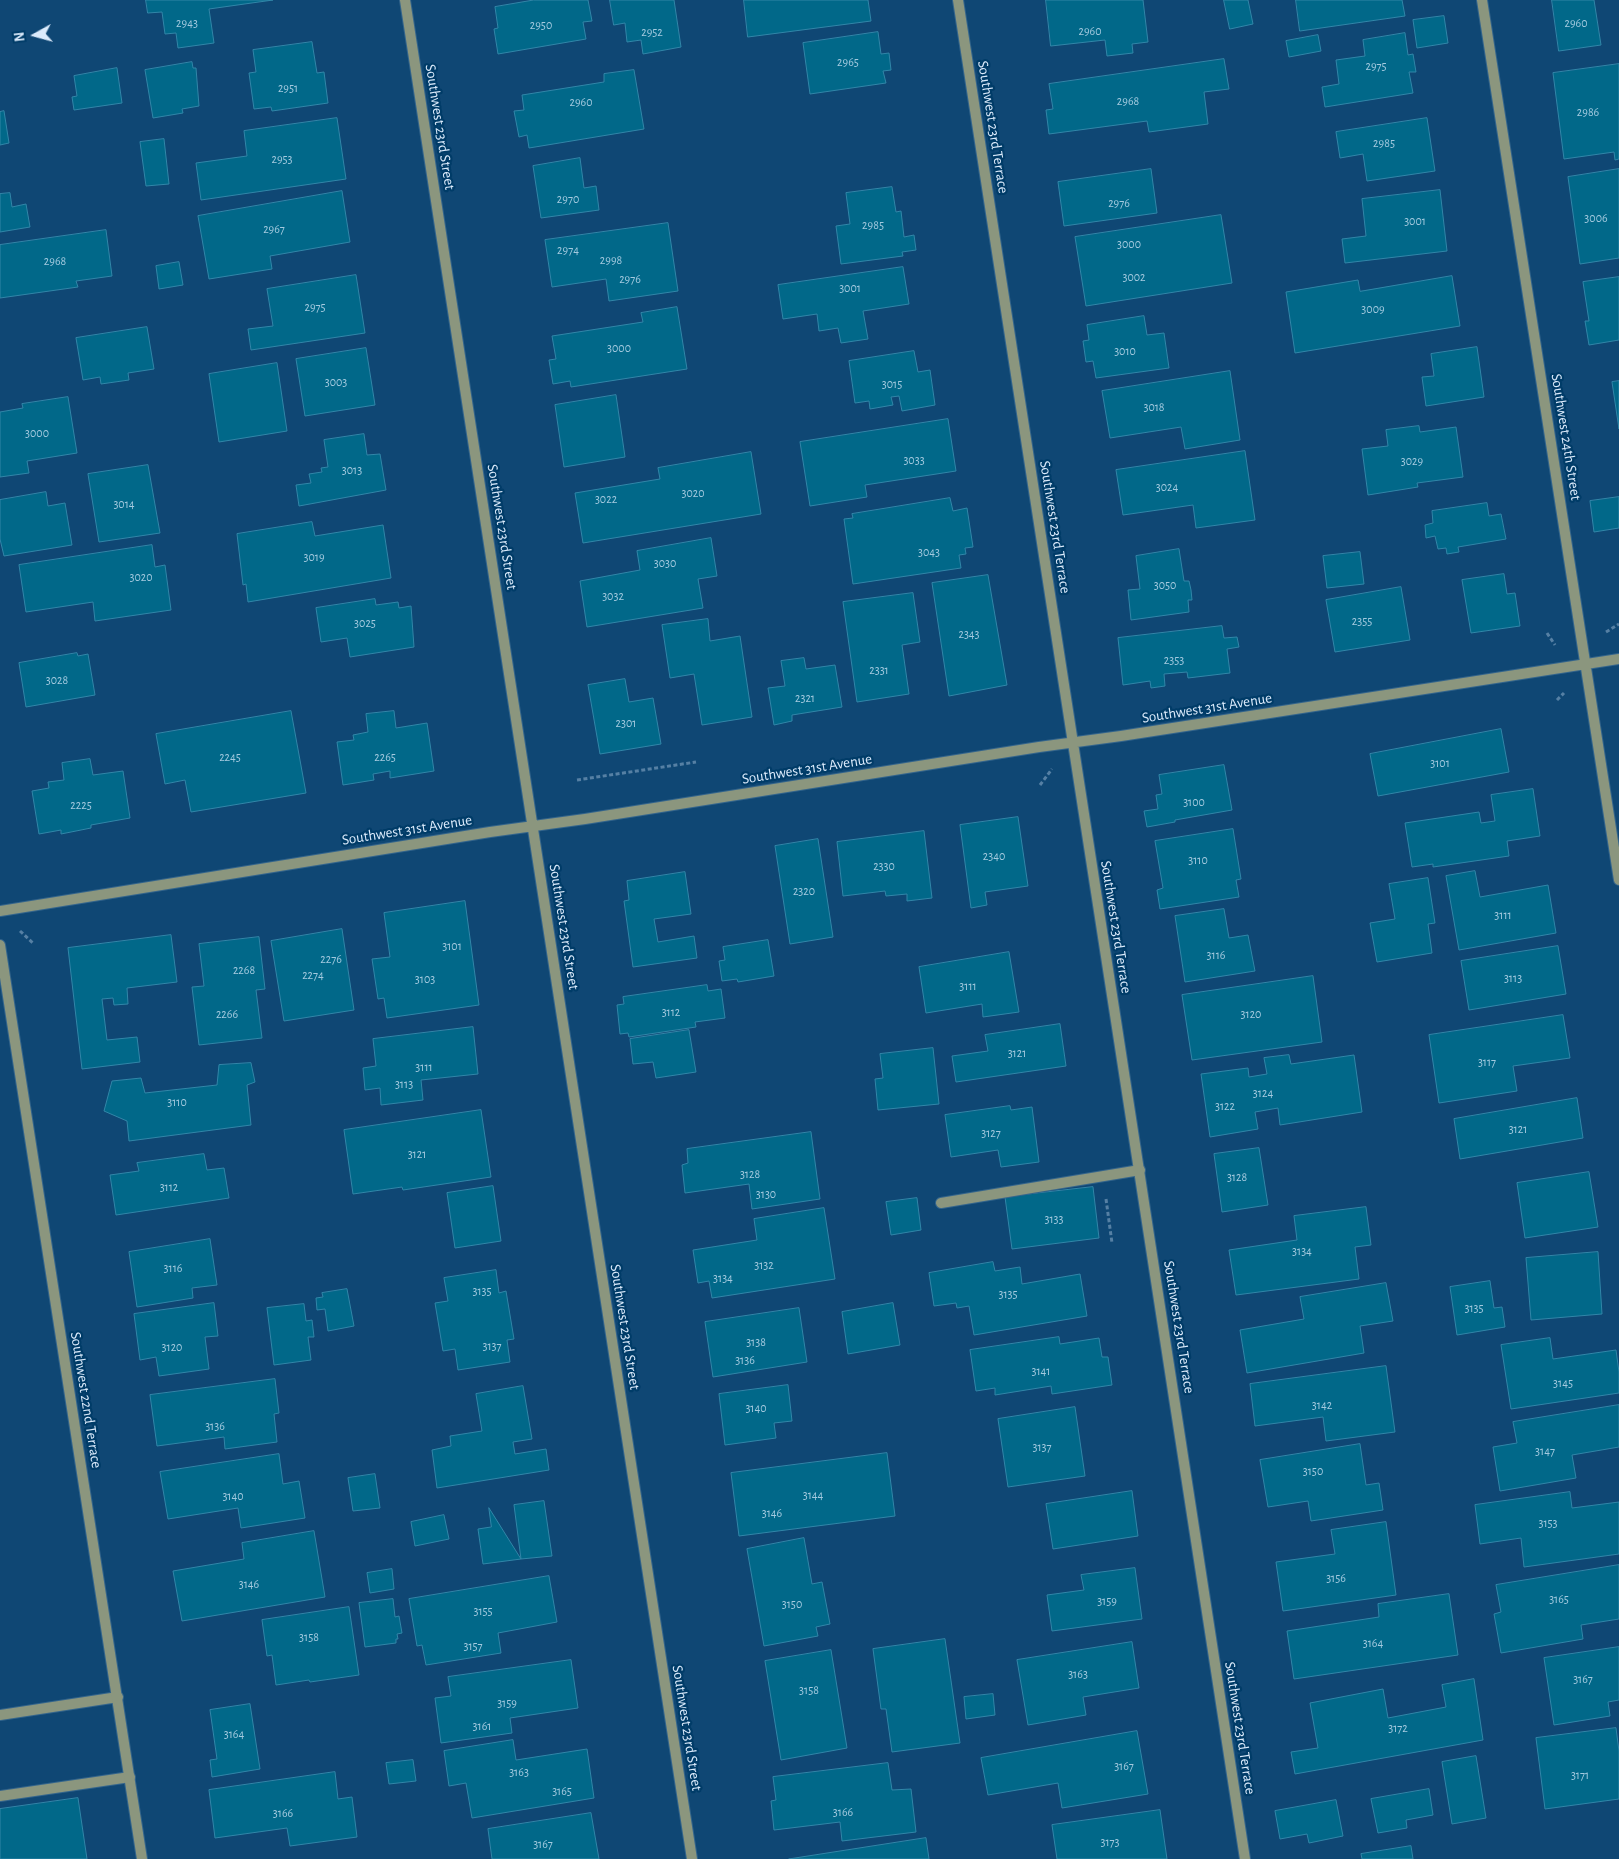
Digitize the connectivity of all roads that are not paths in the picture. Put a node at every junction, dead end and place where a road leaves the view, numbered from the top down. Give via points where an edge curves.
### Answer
1 (405, 0) edge
2 (958, 0) edge
3 (1482, 0) edge
4 (1619, 659) edge
5 (1586, 664) junction
6 (1073, 742) junction
7 (533, 826) junction
8 (1619, 880) edge
9 (0, 911) edge
10 (0, 945) edge
11 (1140, 1170) junction
12 (941, 1203) dead end
13 (118, 1697) junction
14 (0, 1715) edge
15 (130, 1777) junction
16 (0, 1796) edge
17 (142, 1859) edge
18 (692, 1859) edge
19 (1245, 1859) edge

1 - 7 street, Southwest 23rd Street
2 - 6 street, Southwest 23rd Terrace
3 - 5 street, Southwest 24th Street
4 - 5 street, Southwest 31st Avenue
5 - 6 street, Southwest 31st Avenue
5 - 8 street, Southwest 24th Street
6 - 7 street, Southwest 31st Avenue
6 - 11 street, Southwest 23rd Terrace
7 - 9 street, Southwest 31st Avenue
7 - 18 street, Southwest 23rd Street
10 - 13 street, Southwest 22nd Terrace
11 - 12 street
11 - 19 street, Southwest 23rd Terrace
13 - 14 street
13 - 15 street, Southwest 22nd Terrace
15 - 16 street
15 - 17 street, Southwest 22nd Terrace

